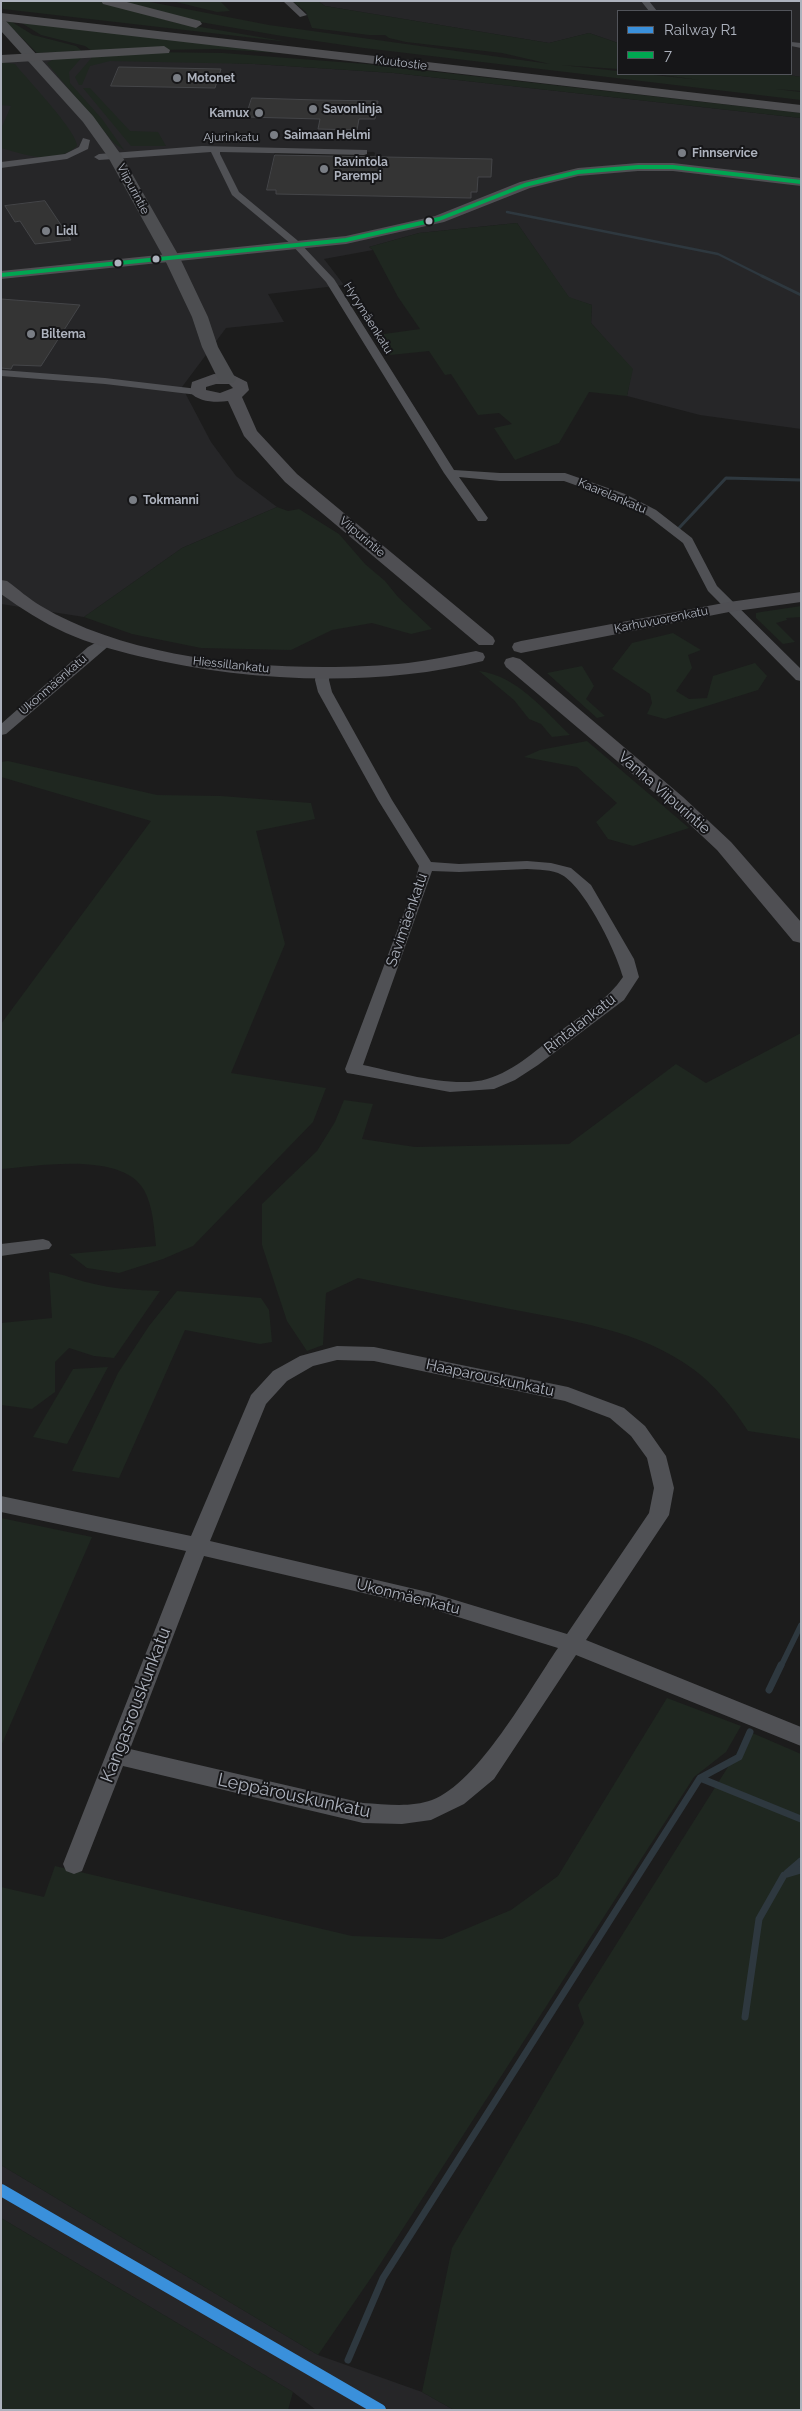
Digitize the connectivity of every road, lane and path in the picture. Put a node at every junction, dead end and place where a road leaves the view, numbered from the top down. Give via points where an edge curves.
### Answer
1 (107, 1) edge
2 (287, 1) edge
3 (1, 11) edge
4 (303, 15) dead end
5 (1, 17) edge
6 (28, 17) junction
7 (1, 23) edge
8 (211, 27) dead end
9 (229, 30) dead end
10 (1, 40) edge
11 (33, 57) junction
12 (16, 58) junction
13 (1, 59) edge
14 (556, 74) junction
15 (619, 88) junction
16 (801, 103) edge
17 (801, 109) edge
18 (86, 140) junction
19 (216, 149) junction
20 (364, 152) dead end
21 (116, 156) junction
22 (99, 157) junction
23 (1, 165) edge
24 (801, 182) edge
25 (121, 198) dead end
26 (296, 244) junction
27 (159, 254) junction
28 (1, 269) edge
29 (1, 275) edge
30 (162, 278) dead end
31 (184, 320) dead end
32 (1, 373) edge
33 (227, 379) junction
34 (204, 388) junction
35 (233, 395) junction
36 (246, 425) junction
37 (450, 473) junction
38 (482, 518) dead end
39 (1, 585) edge
40 (801, 597) edge
41 (729, 606) junction
42 (106, 641) junction
43 (481, 649) junction
44 (517, 655) junction
45 (323, 671) junction
46 (801, 676) edge
47 (1, 731) edge
48 (426, 866) junction
49 (801, 936) edge
50 (353, 1069) joint
51 (43, 1245) dead end
52 (1, 1250) edge
53 (1, 1504) edge
54 (198, 1546) junction
55 (572, 1644) junction
56 (801, 1737) edge
57 (116, 1755) junction
58 (74, 1864) dead end

1 - 8 highway
2 - 4 street
3 - 6 highway, Kuutostie
5 - 6 highway, Kuutostie
6 - 14 highway, Kuutostie
6 - 15 highway, Kuutostie
7 - 11 main road, Viipurintie
9 - 14 highway
10 - 12 main road, Viipurintie
11 - 12 highway
11 - 15 highway via 160,50 255,53
11 - 21 main road, Viipurintie
12 - 13 highway
12 - 18 main road, Viipurintie via 49,92
14 - 16 highway, Kuutostie
15 - 17 highway, Kuutostie
18 - 22 main road, Viipurintie
18 - 23 street via 83,149 67,156
19 - 20 street, Ajurinkatu
19 - 21 street, Ajurinkatu
19 - 26 street, Hyrymäenkatu via 215,154 235,193
21 - 22 street, Ajurinkatu
21 - 27 main road, Viipurintie
22 - 25 main road, Viipurintie
24 - 26 main road via 673,167 578,172 525,185 439,219 374,234
26 - 27 main road
26 - 37 street, Hyrymäenkatu via 330,281
27 - 28 main road
27 - 29 main road
27 - 30 main road, Viipurintie
27 - 33 main road, Viipurintie via 200,317
31 - 34 main road via 210,371
32 - 34 street
33 - 34 main road
33 - 35 main road, Viipurintie via 238,382 242,387
34 - 35 main road
34 - 36 main road, Viipurintie
35 - 36 main road, Viipurintie
36 - 43 main road, Viipurintie via 291,478
37 - 38 street, Hyrymäenkatu
37 - 41 street, Kaarelankatu via 500,478 565,477 622,497 652,513 688,541 712,588
39 - 42 main road, Hiessillankatu via 36,610
40 - 41 main road, Karhuvuorenkatu
41 - 44 main road, Karhuvuorenkatu
41 - 46 street, Kaarelankatu
42 - 45 main road, Hiessillankatu via 159,656 206,663
42 - 47 street, Ukonmäenkatu
43 - 44 main road via 488,663
43 - 44 main road via 510,641
43 - 45 main road, Hiessillankatu via 403,669
44 - 49 main road, Vanha Viipurintie via 724,846
45 - 48 street, Savimäenkatu via 322,680 329,699
48 - 50 street, Savimäenkatu
48 - 50 street, Rintalankatu via 527,865 566,871 584,885 626,959 631,977 618,996 509,1076 488,1084 450,1086
51 - 52 street
53 - 54 street, Ukonmäenkatu
54 - 55 street, Ukonmäenkatu via 432,1601
54 - 55 street, Haaparouskunkatu via 258,1400 280,1376 307,1361 337,1353 374,1354 568,1394 617,1413 638,1431 656,1456 664,1488 659,1515
54 - 57 street, Kangasrouskunkatu
55 - 56 street, Ukonmäenkatu
55 - 57 street, Leppärouskunkatu via 486,1772 463,1795 432,1812 363,1813
57 - 58 street, Kangasrouskunkatu

